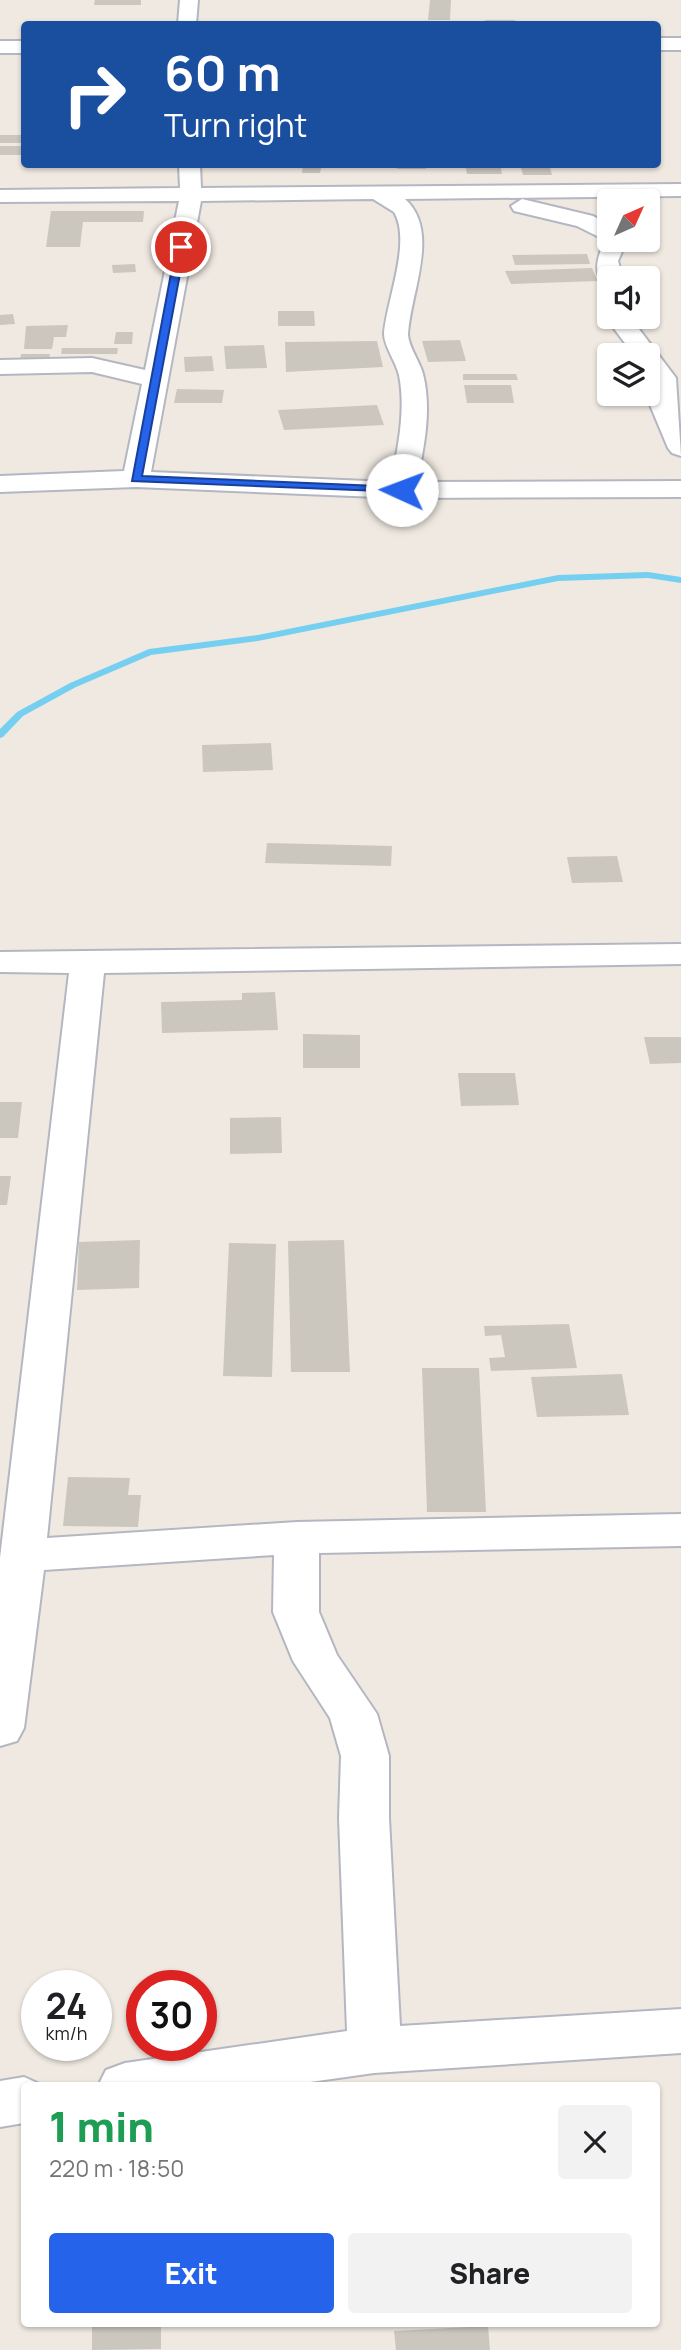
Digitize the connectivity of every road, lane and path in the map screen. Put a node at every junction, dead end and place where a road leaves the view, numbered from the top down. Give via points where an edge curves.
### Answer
1 (189, 0) edge
2 (187, 21) edge
3 (661, 44) edge
4 (681, 44) edge
5 (0, 47) edge
6 (21, 47) edge
7 (190, 168) edge
8 (681, 190) edge
9 (374, 192) junction
10 (450, 192) junction
11 (660, 192) edge
12 (191, 194) junction
13 (0, 195) edge
14 (597, 196) edge
15 (597, 228) edge
16 (626, 329) edge
17 (637, 343) edge
18 (0, 367) edge
19 (660, 373) edge
20 (155, 380) junction
21 (681, 448) edge
22 (136, 479) junction
23 (0, 484) edge
24 (681, 489) edge
25 (402, 490) junction
26 (681, 954) edge
27 (0, 962) edge
28 (88, 963) junction
29 (681, 1530) edge
30 (298, 1538) junction
31 (23, 1555) junction
32 (0, 1728) edge
33 (681, 2031) edge
34 (374, 2050) junction
35 (153, 2082) edge
36 (21, 2101) edge
37 (0, 2104) edge

1 - 2 street
3 - 4 street
5 - 6 street
7 - 12 street
8 - 11 street
9 - 10 street
9 - 12 street
9 - 25 street via 397,202 409,219 403,313 396,336 409,361 416,425
10 - 14 street
10 - 15 street via 585,221
12 - 13 street
12 - 20 street
16 - 17 street
18 - 20 street via 92,365
19 - 21 street via 664,378 663,405
20 - 22 street
22 - 23 street
22 - 25 street
24 - 25 street
26 - 28 street
27 - 28 street
28 - 31 street
29 - 30 street
30 - 31 street
30 - 34 street via 296,1612 316,1661 353,1714 365,1756
31 - 32 street
33 - 34 street
34 - 35 street
36 - 37 street

